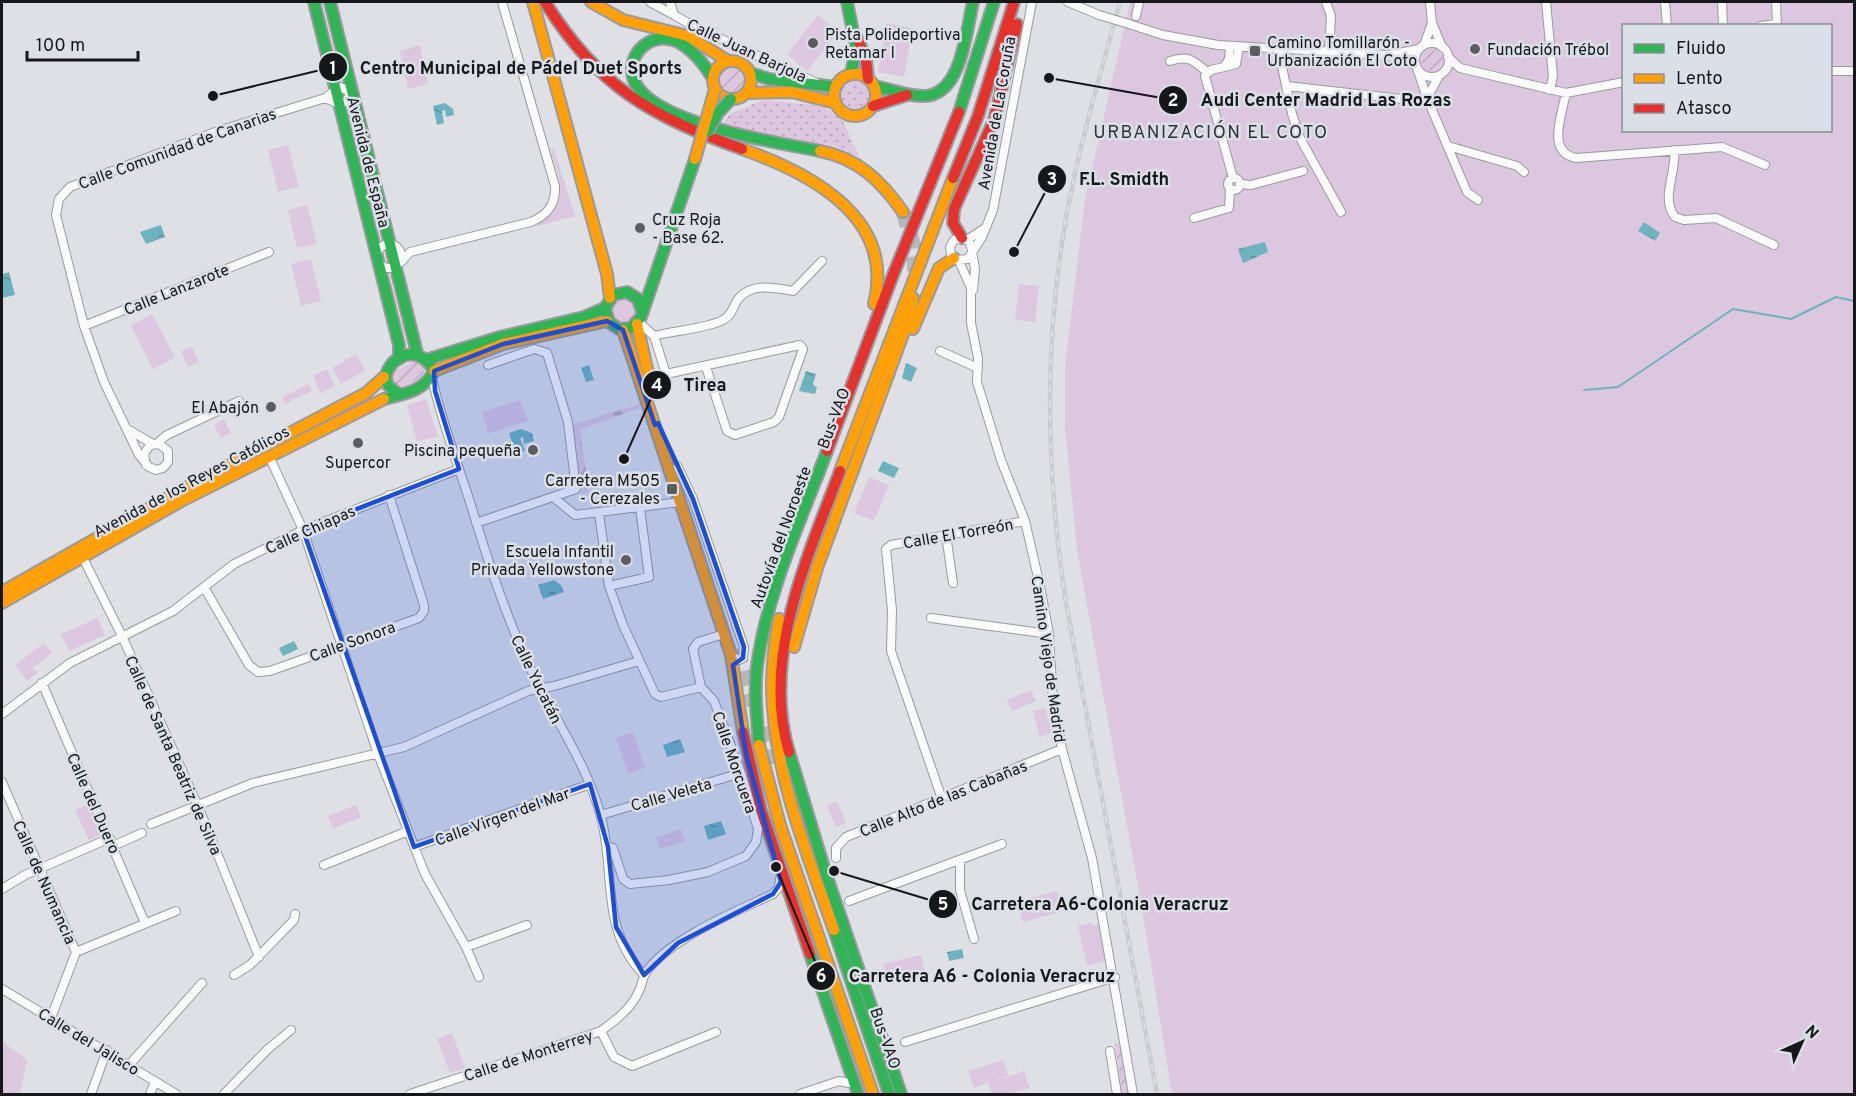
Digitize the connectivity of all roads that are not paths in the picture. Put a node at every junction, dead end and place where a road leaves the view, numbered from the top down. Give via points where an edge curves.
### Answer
1 (314, 2) edge
2 (330, 2) edge
3 (502, 2) edge
4 (533, 2) edge
5 (545, 2) edge
6 (554, 2) edge
7 (591, 2) edge
8 (670, 2) edge
9 (847, 2) edge
10 (973, 2) edge
11 (994, 2) edge
12 (1004, 2) edge
13 (1014, 2) edge
14 (1022, 2) edge
15 (1032, 2) edge
16 (1068, 2) edge
17 (1139, 2) edge
18 (1326, 2) edge
19 (1430, 2) edge
20 (1546, 2) edge
21 (1665, 2) edge
22 (1722, 2) edge
23 (1776, 2) edge
24 (656, 3) edge
25 (674, 15) junction
26 (1136, 16) dead end
27 (1432, 23) junction
28 (1667, 24) edge
29 (1723, 24) edge
30 (1777, 24) edge
31 (855, 32) junction
32 (1230, 46) junction
33 (1442, 46) junction
34 (1239, 47) junction
35 (1422, 47) junction
36 (1278, 48) junction
37 (1329, 52) junction
38 (1387, 55) junction
39 (1448, 57) junction
40 (1170, 60) dead end
41 (728, 61) junction
42 (1224, 67) junction
43 (1417, 67) junction
44 (1460, 68) junction
45 (1832, 71) edge
46 (1854, 71) edge
47 (1207, 72) junction
48 (750, 73) junction
49 (851, 74) junction
50 (1441, 74) junction
51 (712, 77) junction
52 (871, 82) junction
53 (1622, 82) edge
54 (820, 85) junction
55 (1287, 86) junction
56 (836, 87) junction
57 (335, 88) junction
58 (714, 89) junction
59 (1550, 90) junction
60 (351, 92) junction
61 (747, 93) junction
62 (1566, 93) junction
63 (909, 95) junction
64 (325, 98) junction
65 (731, 99) junction
66 (1428, 100) junction
67 (836, 103) junction
68 (339, 104) junction
69 (873, 106) junction
70 (729, 134) junction
71 (1448, 146) junction
72 (1674, 150) junction
73 (695, 159) junction
74 (1765, 165) dead end
75 (1303, 171) dead end
76 (1524, 172) dead end
77 (1233, 178) junction
78 (1241, 184) junction
79 (1230, 189) junction
80 (1478, 200) dead end
81 (903, 212) tunnel mouth
82 (1341, 212) dead end
83 (1194, 218) dead end
84 (985, 228) junction
85 (964, 239) junction
86 (1774, 245) dead end
87 (393, 246) junction
88 (972, 250) junction
89 (269, 252) dead end
90 (410, 252) junction
91 (377, 259) junction
92 (956, 259) junction
93 (822, 261) dead end
94 (397, 265) junction
95 (656, 267) junction
96 (630, 293) junction
97 (914, 297) dead end
98 (972, 297) junction
99 (607, 303) junction
100 (639, 319) junction
101 (608, 321) junction
102 (84, 326) junction
103 (623, 330) junction
104 (654, 336) junction
105 (940, 351) dead end
106 (417, 353) junction
107 (399, 358) junction
108 (429, 359) junction
109 (488, 365) dead end
110 (706, 367) junction
111 (978, 368) junction
112 (433, 374) junction
113 (666, 374) junction
114 (384, 377) junction
115 (884, 388) junction
116 (399, 394) junction
117 (654, 396) junction
118 (239, 401) dead end
119 (128, 429) junction
120 (168, 435) junction
121 (154, 444) junction
122 (166, 447) junction
123 (269, 456) junction
124 (666, 457) junction
125 (146, 465) junction
126 (678, 467) junction
127 (459, 469) junction
128 (389, 495) junction
129 (553, 497) junction
130 (680, 502) junction
131 (640, 508) junction
132 (691, 511) junction
133 (599, 513) junction
134 (1025, 521) junction
135 (476, 523) junction
136 (303, 530) junction
137 (946, 535) junction
138 (82, 556) junction
139 (953, 583) dead end
140 (609, 586) junction
141 (204, 587) junction
142 (2, 592) edge
143 (2, 603) edge
144 (932, 618) dead end
145 (724, 634) junction
146 (1049, 634) junction
147 (122, 636) junction
148 (341, 644) junction
149 (734, 652) junction
150 (639, 661) junction
151 (42, 683) junction
152 (701, 687) junction
153 (539, 689) junction
154 (2, 714) edge
155 (786, 741) junction
156 (1062, 749) junction
157 (378, 754) junction
158 (772, 765) tunnel mouth
159 (741, 773) junction
160 (2, 782) edge
161 (590, 784) junction
162 (942, 799) junction
163 (198, 806) junction
164 (601, 815) junction
165 (151, 824) dead end
166 (408, 831) junction
167 (142, 833) dead end
168 (111, 842) junction
169 (1002, 844) dead end
170 (608, 847) junction
171 (414, 848) junction
172 (836, 858) dead end
173 (778, 859) junction
174 (960, 860) junction
175 (324, 866) dead end
176 (39, 869) junction
177 (2, 889) edge
178 (773, 894) junction
179 (849, 901) dead end
180 (793, 904) junction
181 (176, 911) dead end
182 (296, 914) dead end
183 (813, 921) junction
184 (145, 924) junction
185 (527, 925) dead end
186 (974, 939) dead end
187 (466, 947) junction
188 (76, 952) junction
189 (259, 957) junction
190 (234, 975) dead end
191 (644, 975) junction
192 (479, 977) dead end
193 (1114, 977) junction
194 (202, 983) dead end
195 (2, 989) edge
196 (51, 1017) junction
197 (291, 1030) dead end
198 (602, 1031) junction
199 (716, 1032) dead end
200 (905, 1042) dead end
201 (107, 1050) junction
202 (1110, 1051) dead end
203 (130, 1064) junction
204 (849, 1067) junction
205 (839, 1081) junction
206 (155, 1082) junction
207 (856, 1089) edge
208 (425, 1091) edge
209 (92, 1095) edge
210 (150, 1095) edge
211 (176, 1095) edge
212 (224, 1095) edge
213 (410, 1095) edge
214 (800, 1095) edge
215 (873, 1095) edge
216 (887, 1095) edge
217 (901, 1095) edge
218 (1117, 1095) edge
219 (1133, 1095) edge

1 - 57 main road, Avenida de España
2 - 60 main road, Avenida de España
3 - 90 street via 555,186 553,204 531,222
4 - 99 main road via 608,274
5 - 183 main road via 590,62 632,99 685,128 772,159 816,181 842,201 860,222 875,254 875,301 768,590 749,677 748,727 760,789
6 - 70 main road via 595,58 619,82 688,122
7 - 41 main road via 623,20 688,36
8 - 25 street, Calle Juan Barjola
9 - 31 main road
10 - 63 main road via 951,83 938,95
11 - 183 main road, Autovía del Noroeste via 960,109 794,537 761,646 755,697 760,754 776,815
12 - 216 main road, Bus-VAO via 967,118 802,545 780,612 772,663 772,719 780,767
13 - 155 main road, Autovía del Noroeste via 978,116 801,574 782,666 781,710
14 - 85 main road via 1001,98 954,209 953,223
15 - 84 street, Avenida de La Coruña via 999,186
16 - 32 street, bridge via 1163,36
17 - 26 street
18 - 37 street via 1330,16
19 - 27 street
20 - 59 street via 1553,76
21 - 28 street
22 - 29 street
23 - 30 street
24 - 25 street, Calle Juan Barjola
25 - 54 street, Calle Juan Barjola
27 - 33 street
27 - 35 street
31 - 49 main road
31 - 52 main road
32 - 34 street
32 - 42 street
33 - 35 street
33 - 39 street
34 - 36 street
34 - 42 street via 1236,64
35 - 38 street
35 - 43 street
36 - 37 street
36 - 55 street
37 - 38 street
38 - 43 street
39 - 44 street
39 - 50 street via 1448,66
40 - 47 street via 1184,56
41 - 48 main road via 739,62
41 - 51 main road via 716,68
42 - 47 street
43 - 50 street via 1427,76
43 - 66 street
44 - 50 street
44 - 59 street
45 - 46 street
47 - 77 street via 1209,93
48 - 54 main road
48 - 61 main road
49 - 52 main road
49 - 56 main road
50 - 66 street
51 - 58 main road
51 - 70 main road via 687,47 662,38 641,47 631,68 632,79 654,101
52 - 63 main road
52 - 69 main road via 876,94
53 - 62 street
54 - 56 main road
55 - 66 street
55 - 82 street via 1300,138
56 - 67 main road
57 - 60 street
57 - 64 street, Calle Comunidad de Canarias
57 - 68 main road, Avenida de España
58 - 65 main road
58 - 73 main road, bridge
59 - 62 street
60 - 68 street via 346,102
60 - 87 main road, Avenida de España
61 - 65 main road
61 - 67 main road via 777,91 819,96
62 - 72 street via 1557,142 1566,156
63 - 69 main road
64 - 68 street
64 - 102 street, Calle Comunidad de Canarias via 218,131 63,193 56,215
65 - 73 main road, bridge via 718,113
66 - 71 street
67 - 69 main road via 840,110 854,115
68 - 91 main road, Avenida de España
70 - 81 main road via 831,152 852,161 891,191
71 - 76 street via 1517,166
71 - 80 street via 1467,192
72 - 74 street via 1722,147
72 - 86 street via 1667,200 1676,217 1716,218
73 - 95 main road
75 - 78 street via 1251,185
77 - 78 street
77 - 79 street via 1228,183
78 - 79 street via 1236,191
79 - 83 street via 1229,208
84 - 85 street
84 - 88 street, Avenida de La Coruña
85 - 88 street
85 - 92 street via 951,243 950,251
87 - 90 street
87 - 91 street, Avenida de España via 381,248
87 - 94 main road, Avenida de España
88 - 92 street via 968,258
88 - 98 street, Camino Viejo de Madrid
89 - 102 street, Calle Lanzarote
90 - 94 street
91 - 94 street via 382,266
91 - 107 main road, Avenida de España
92 - 98 street, Camino Viejo de Madrid via 970,282
92 - 115 main road via 939,268
93 - 104 street via 793,291 768,286 750,291 739,298 732,314 723,321
94 - 106 main road, Avenida de España
95 - 96 main road
95 - 100 main road
96 - 99 main road via 620,292
96 - 100 main road via 640,303
97 - 115 main road
98 - 111 street, Camino Viejo de Madrid via 971,322
99 - 101 main road
99 - 108 main road via 584,317
100 - 103 main road
100 - 104 street
100 - 117 main road
101 - 103 main road
101 - 112 main road via 503,344
102 - 119 street, Calle Comunidad de Canarias via 104,382
103 - 124 main road
104 - 113 street
105 - 111 street
106 - 107 main road
106 - 108 main road
107 - 114 main road via 387,368
108 - 112 main road
109 - 129 street via 540,349 550,359 568,422 576,489
110 - 110 street via 800,345 803,349 779,417 735,435 727,431
110 - 113 street
111 - 134 street, Camino Viejo de Madrid via 978,382 1001,460
112 - 116 main road via 422,386
112 - 127 street, Calle Yucatán
113 - 117 street
114 - 116 main road via 386,384
114 - 142 main road, Avenida de los Reyes Católicos via 366,393 178,492
115 - 155 main road via 797,631 790,668 791,732
116 - 123 main road, Avenida de los Reyes Católicos via 372,403
117 - 126 main road
118 - 120 street
119 - 121 street
119 - 125 street, Calle Comunidad de Canarias
120 - 121 street
120 - 122 street
121 - 122 street
121 - 125 street via 144,454
122 - 125 street via 166,465 156,470
123 - 136 street
123 - 138 main road, Avenida de los Reyes Católicos
124 - 130 main road
124 - 132 main road
126 - 132 main road
126 - 149 street via 693,499 745,654 739,660
127 - 128 street, Calle Chiapas
127 - 135 street, Calle Yucatán
128 - 136 street, Calle Chiapas
128 - 148 street, Calle Sonora via 424,611 418,618
129 - 133 street via 575,515
129 - 135 street
130 - 131 street
130 - 145 main road
131 - 133 street
131 - 140 street via 649,577
132 - 149 main road
133 - 140 street
134 - 137 street, Calle El Torreón
134 - 146 street, Camino Viejo de Madrid
135 - 153 street, Calle Yucatán via 507,617
136 - 141 street, Calle Chiapas via 234,564
136 - 148 street
137 - 139 street
137 - 162 street, Calle El Torreón via 891,545 885,552 892,610 891,651
138 - 143 main road, Avenida de los Reyes Católicos
138 - 147 street, Calle de Santa Beatriz de Silva
140 - 150 street
141 - 147 street, Calle Chiapas via 173,611
141 - 148 street, Calle Sonora via 249,664 258,672
144 - 146 street
145 - 149 main road
145 - 152 street, Calle Morcuera via 696,644 693,650
146 - 156 street, Camino Viejo de Madrid via 1053,702
147 - 151 street, Calle Chiapas via 70,663
147 - 163 street, Calle de Santa Beatriz de Silva
148 - 157 street
149 - 173 main road via 749,765
150 - 152 street via 655,694 661,697
150 - 153 street
151 - 154 street, Calle Chiapas
151 - 168 street, Calle del Duero
152 - 159 street, Calle Morcuera via 714,701
153 - 157 street via 404,747
153 - 161 street, Calle Yucatán
155 - 217 main road, Autovía del Noroeste via 826,874
156 - 162 street, Calle Alto de las Cabañas
156 - 193 street, Camino Viejo de Madrid via 1092,858
157 - 163 street via 253,783
157 - 166 street
158 - 216 main road
159 - 164 street, Calle Veleta
159 - 170 street, Calle Morcuera via 758,829 752,849 736,862 669,880 630,884 623,879 613,848
160 - 176 street, Calle de Numancia
161 - 164 street, Calle Yucatán
161 - 171 street, Calle Virgen del Mar
162 - 172 street, Calle Alto de las Cabañas via 846,837 836,848
163 - 165 street
163 - 189 street, Calle de Santa Beatriz de Silva
164 - 170 street, Calle Yucatán
166 - 171 street
166 - 175 street
167 - 168 street
168 - 176 street
168 - 184 street, Calle del Duero
169 - 174 street
170 - 191 street, Calle Yucatán via 611,908 616,927 624,947
171 - 187 street
173 - 178 street via 781,882
173 - 180 main road
174 - 179 street
174 - 186 street via 960,891
176 - 177 street
176 - 188 street, Calle de Numancia
178 - 180 street via 786,896
178 - 191 street, Calle de Monterrey via 708,924 678,943
180 - 204 main road
181 - 184 street
182 - 189 street
183 - 215 main road, Autovía del Noroeste
184 - 188 street
185 - 187 street
187 - 192 street
188 - 196 street, Calle de Numancia
189 - 190 street
191 - 198 street, Calle de Monterrey via 636,999
193 - 200 street
193 - 219 street, Camino Viejo de Madrid
194 - 203 street
195 - 196 street, Calle del Jalisco
196 - 201 street, Calle del Jalisco
197 - 212 street
198 - 199 street via 614,1057 632,1065
198 - 208 street, Calle de Monterrey
201 - 203 street, Calle del Jalisco
201 - 209 street
202 - 218 street
203 - 206 street, Calle del Jalisco
204 - 205 street
204 - 207 main road
205 - 207 street
205 - 214 street
206 - 210 street
206 - 211 street, Calle del Jalisco
208 - 213 street, Calle de Monterrey

